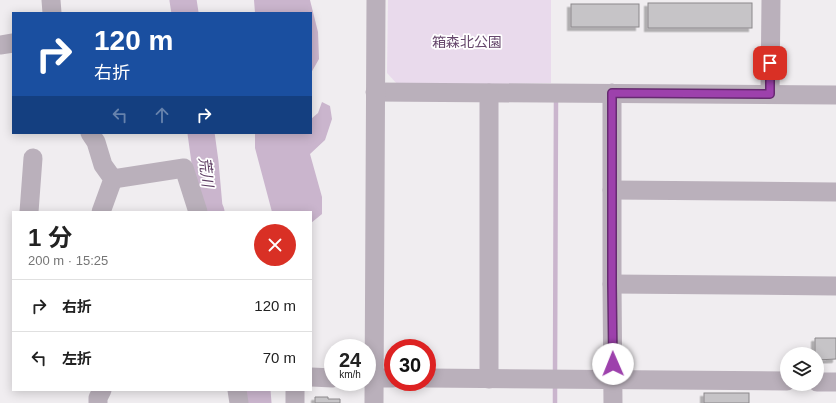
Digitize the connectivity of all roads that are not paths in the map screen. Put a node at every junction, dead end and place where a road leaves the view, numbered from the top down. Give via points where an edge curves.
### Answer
1 (51, 0) edge
2 (376, 0) edge
3 (771, 0) edge
4 (52, 12) edge
5 (12, 43) edge
6 (0, 44) edge
7 (376, 92) junction
8 (489, 93) junction
9 (612, 93) junction
10 (770, 94) junction
11 (836, 95) edge
12 (91, 134) edge
13 (33, 158) dead end
14 (113, 179) junction
15 (612, 190) junction
16 (836, 192) edge
17 (29, 211) edge
18 (101, 211) edge
19 (198, 211) edge
20 (612, 284) junction
21 (836, 286) edge
22 (372, 339) edge
23 (312, 377) edge
24 (324, 378) edge
25 (436, 378) edge
26 (489, 378) junction
27 (613, 380) junction
28 (780, 382) edge
29 (824, 382) edge
30 (836, 382) edge
31 (102, 391) edge
32 (237, 391) edge
33 (295, 391) edge
34 (373, 391) edge
35 (98, 403) edge
36 (239, 403) edge
37 (295, 403) edge
38 (374, 403) edge
39 (613, 403) edge

1 - 4 street
2 - 7 street
3 - 10 street
5 - 6 street
7 - 8 street
7 - 22 street
8 - 9 street
8 - 26 street
9 - 10 street
9 - 15 street
10 - 11 street
12 - 14 street via 103,165
13 - 17 street
14 - 18 street
14 - 19 street via 184,168
15 - 16 street
15 - 20 street
20 - 21 street
20 - 27 street
23 - 24 street
25 - 26 street
26 - 27 street
27 - 28 street
27 - 39 street
29 - 30 street
31 - 35 street
32 - 36 street
33 - 37 street
34 - 38 street

